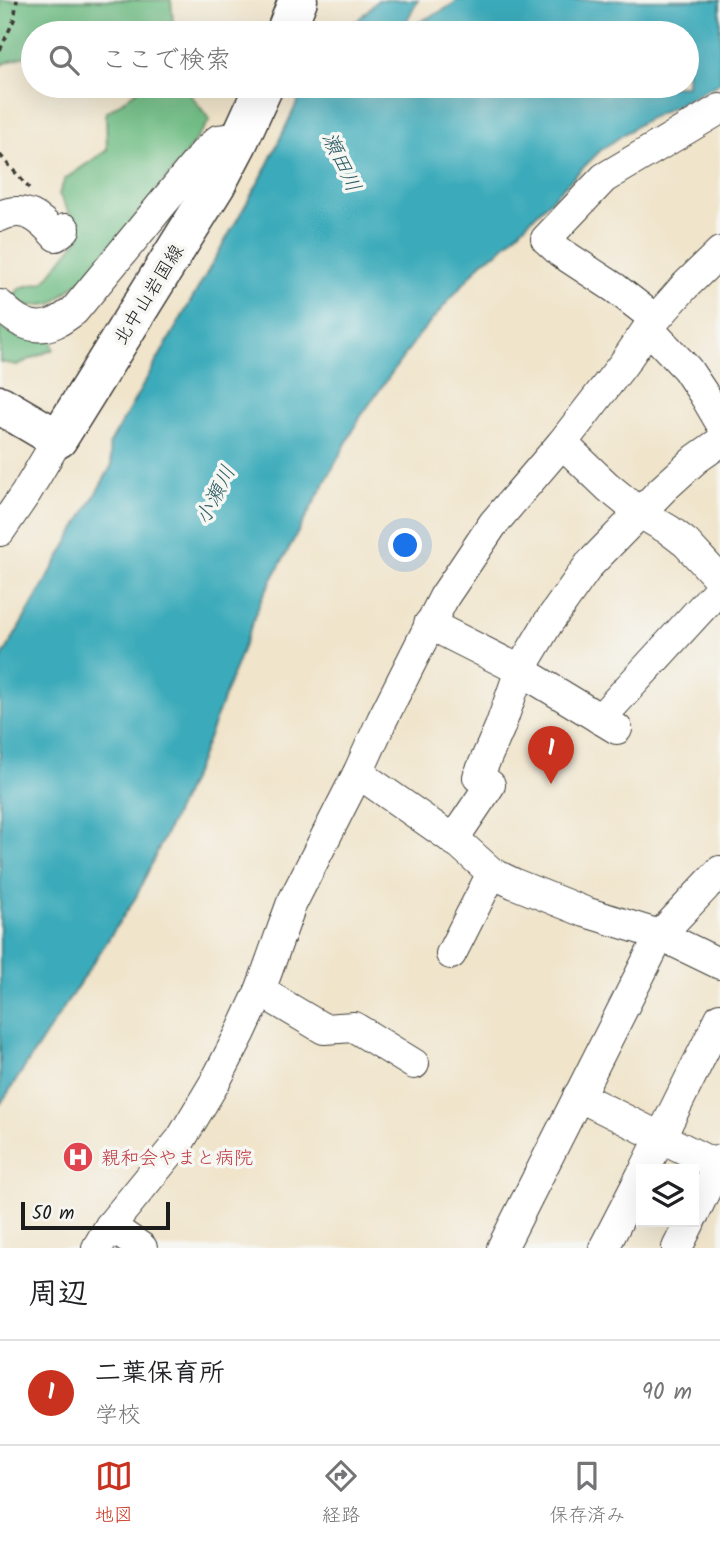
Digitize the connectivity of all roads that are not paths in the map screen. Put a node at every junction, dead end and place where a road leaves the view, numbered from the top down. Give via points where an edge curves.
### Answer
1 (298, 0) edge
2 (290, 21) edge
3 (259, 98) edge
4 (720, 109) edge
5 (238, 143) junction
6 (0, 216) edge
7 (65, 229) dead end
8 (719, 254) edge
9 (0, 305) edge
10 (652, 324) junction
11 (0, 405) edge
12 (720, 422) edge
13 (58, 439) junction
14 (720, 442) edge
15 (562, 443) junction
16 (640, 513) junction
17 (0, 531) edge
18 (720, 580) edge
19 (720, 588) edge
20 (429, 624) junction
21 (520, 670) junction
22 (358, 773) junction
23 (453, 840) junction
24 (720, 871) edge
25 (492, 873) junction
26 (660, 935) junction
27 (451, 954) dead end
28 (720, 964) edge
29 (260, 991) junction
30 (720, 1018) edge
31 (414, 1064) dead end
32 (578, 1096) junction
33 (661, 1137) junction
34 (648, 1164) edge
35 (719, 1164) edge
36 (636, 1186) edge
37 (699, 1204) edge
38 (688, 1227) edge
39 (103, 1237) edge
40 (142, 1248) edge
41 (502, 1248) edge
42 (604, 1248) edge
43 (677, 1248) edge

1 - 2 main road
3 - 5 main road, 北中山岩国線
4 - 10 street via 604,178 546,239 615,288
5 - 9 street via 218,140 205,152 74,311 55,323 25,325
5 - 13 main road, 北中山岩国線
6 - 7 street via 22,212 42,220 56,236
8 - 10 street
10 - 12 street
10 - 15 street
11 - 13 main road
13 - 17 street
14 - 16 street
15 - 16 street
15 - 20 street via 493,524
16 - 18 street via 686,543
16 - 21 street via 589,565
19 - 21 street via 608,724
20 - 21 street
20 - 22 street
21 - 23 street via 478,776 490,785
22 - 23 street
22 - 29 street via 291,905
23 - 25 street
24 - 26 street
25 - 26 street via 585,912
25 - 27 street
26 - 28 street
26 - 32 street
29 - 31 street via 324,1029 354,1027
29 - 39 street via 181,1139
30 - 33 street
32 - 33 street
32 - 41 street
33 - 34 street
33 - 35 street
35 - 37 street
36 - 42 street
38 - 43 street
39 - 40 street

